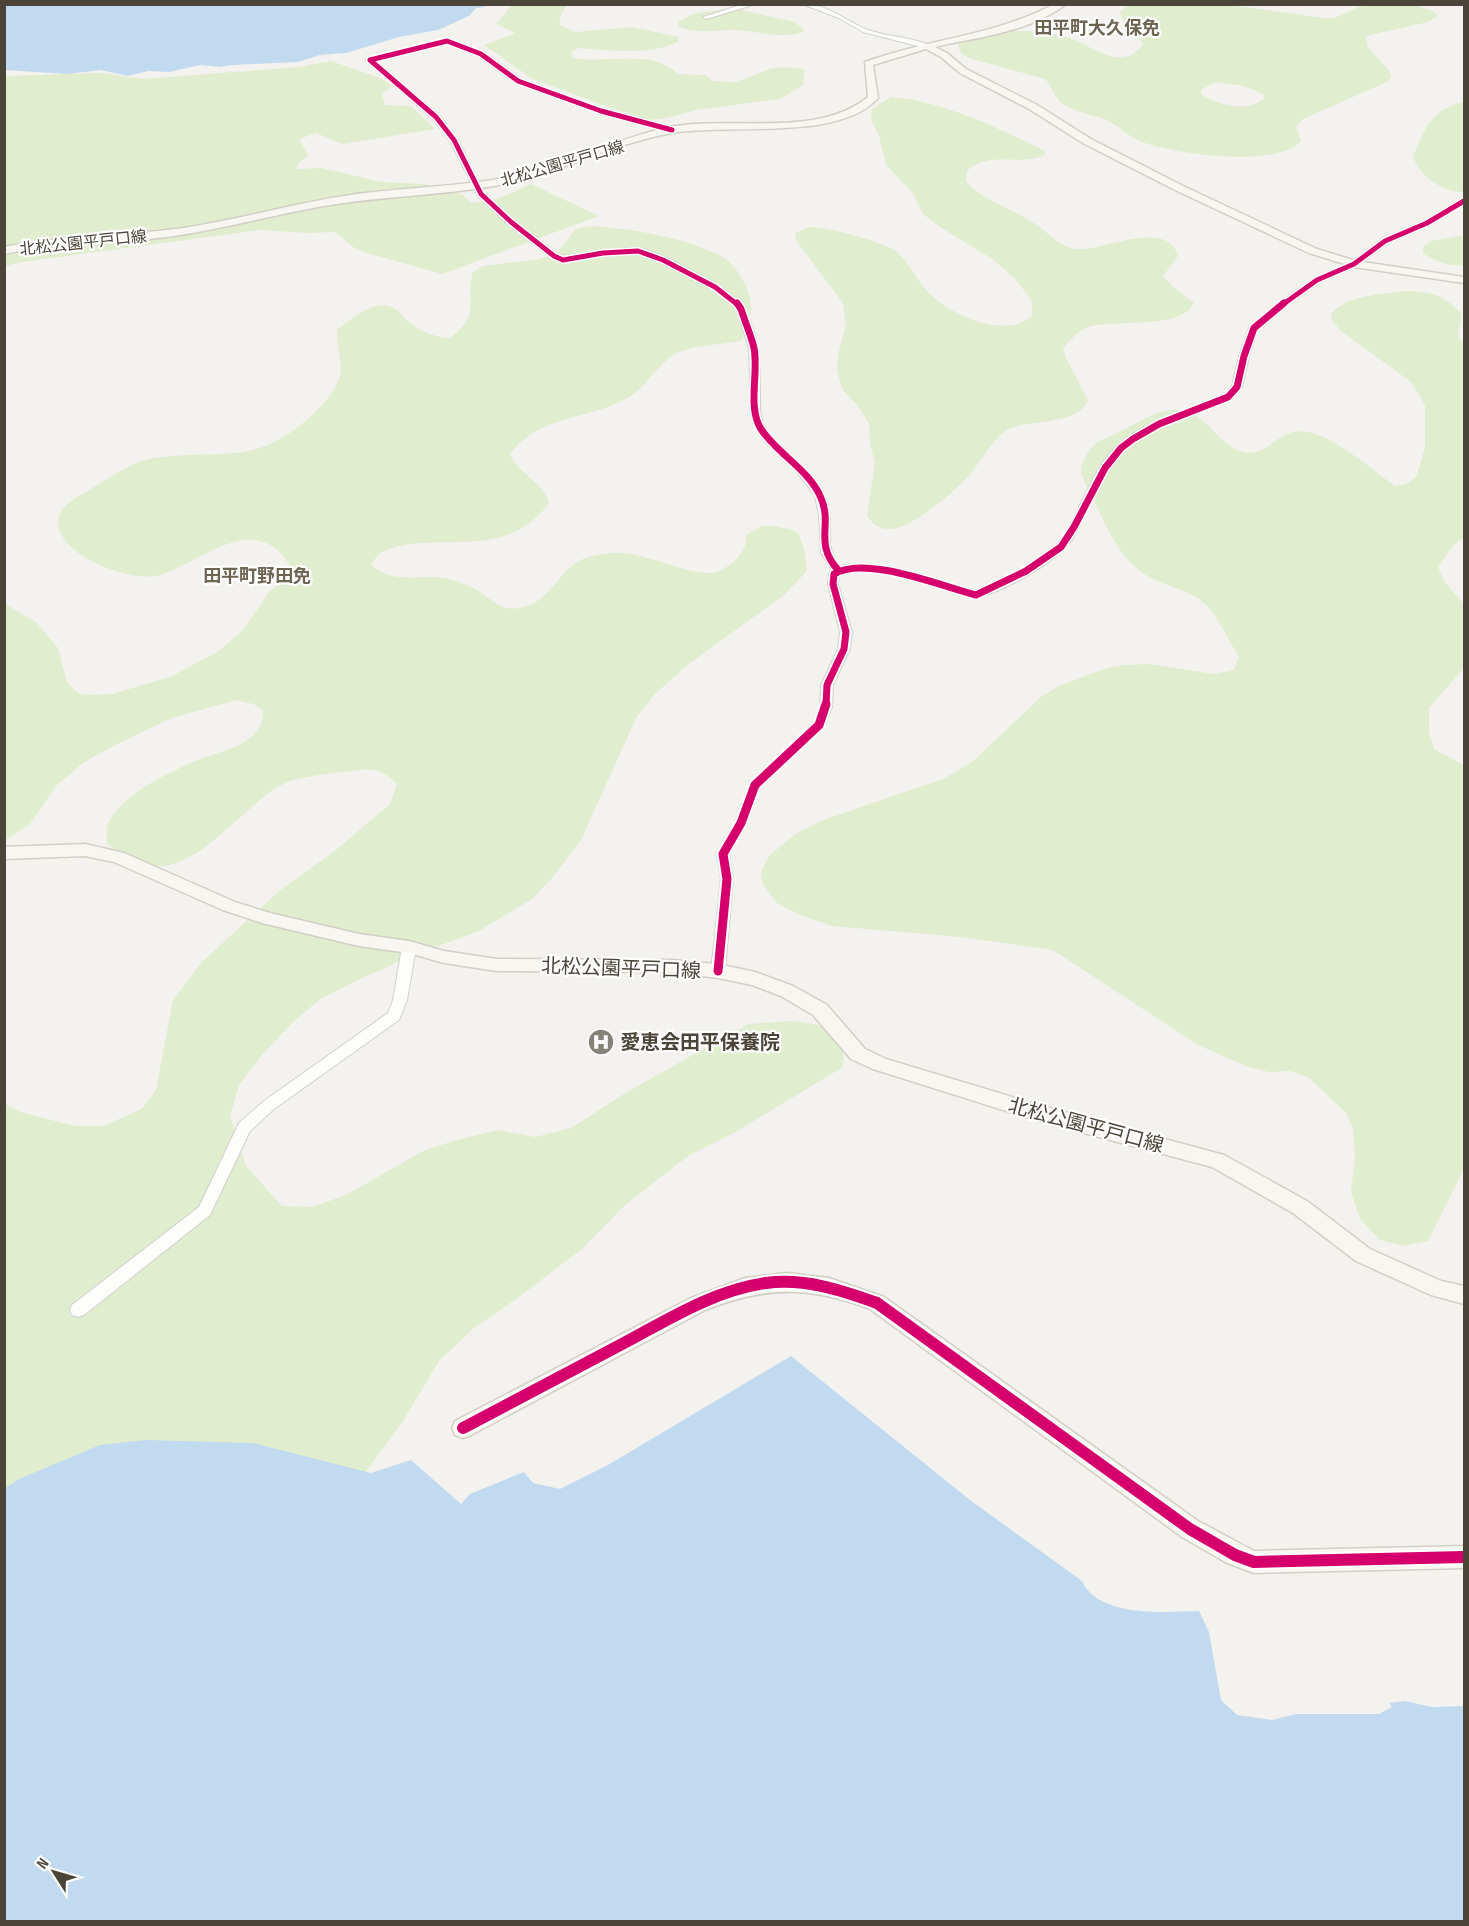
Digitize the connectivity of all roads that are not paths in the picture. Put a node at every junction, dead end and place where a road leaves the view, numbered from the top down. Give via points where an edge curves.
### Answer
1 (753, 4) edge
2 (805, 4) edge
3 (1062, 4) edge
4 (706, 18) dead end
5 (929, 47) junction
6 (672, 130) junction
7 (476, 186) junction
8 (1464, 201) edge
9 (4, 251) edge
10 (1354, 264) junction
11 (1464, 279) edge
12 (839, 571) junction
13 (4, 853) edge
14 (409, 947) junction
15 (718, 971) junction
16 (1464, 1295) edge
17 (78, 1310) dead end
18 (464, 1428) dead end
19 (1464, 1557) edge

1 - 4 street
2 - 5 street via 865,31
3 - 5 main road via 1013,24
5 - 6 main road, 北松公園平戸口線 via 899,52 868,64 873,98 851,114 824,121
5 - 10 main road via 980,81 1140,169 1313,251
6 - 7 main road, 北松公園平戸口線 via 519,178
6 - 7 street via 601,111 518,81 482,54 447,41 370,60 436,117 454,140
7 - 9 main road, 北松公園平戸口線 via 353,198 184,231
7 - 12 street via 493,207 563,260 638,251 663,260 735,301 754,349 756,416 761,429 821,497 826,552
8 - 10 street via 1385,241
10 - 11 main road
10 - 12 street via 1317,280 1254,328 1237,387 1228,397 1135,436 1118,450 1067,540 1048,558 976,596 862,568
12 - 15 street via 834,574 833,584 846,632 844,649 827,685 826,708 819,725 754,785 741,823 723,854 727,879
13 - 14 main road, 北松公園平戸口線 via 85,850 118,856 229,906 268,919
14 - 15 main road, 北松公園平戸口線 via 498,965 672,966
14 - 17 street via 394,1016 244,1127 204,1211
15 - 16 main road, 北松公園平戸口線 via 787,991 820,1010 858,1054 880,1064 1035,1112 1216,1161 1300,1207 1363,1255 1430,1286
18 - 19 main road via 698,1304 757,1283 792,1280 842,1288 877,1302 1190,1529 1235,1555 1254,1562

